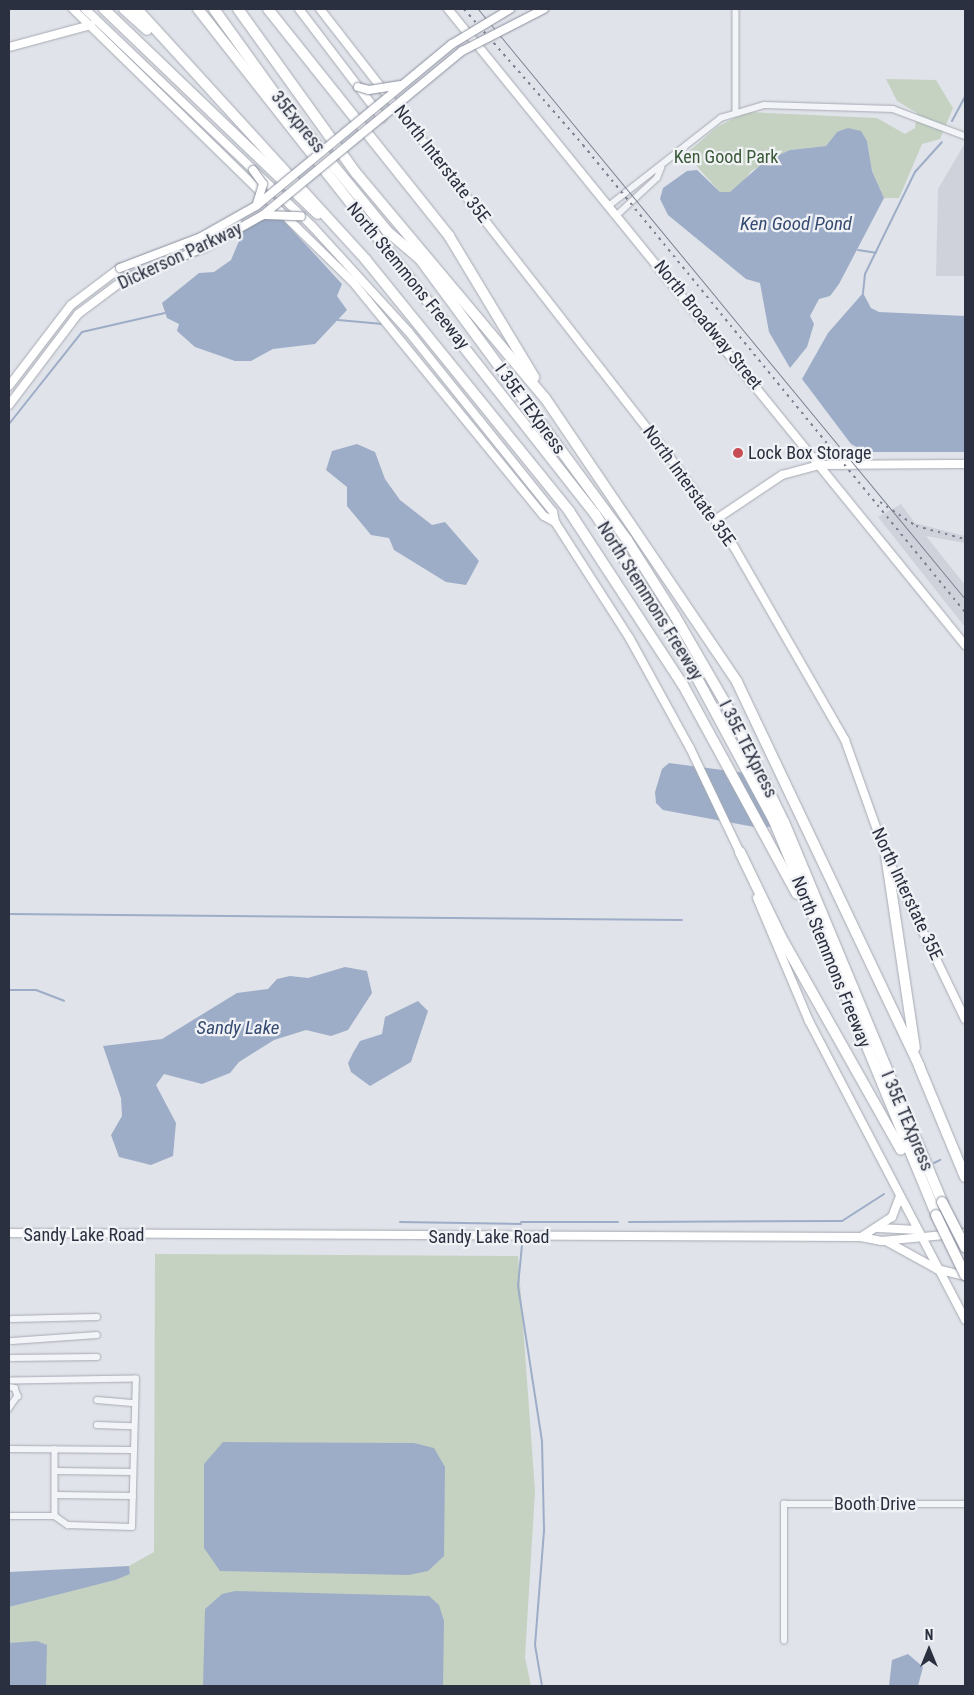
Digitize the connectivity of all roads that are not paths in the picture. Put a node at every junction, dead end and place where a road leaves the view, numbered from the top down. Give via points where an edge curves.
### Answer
1 (72, 9) edge
2 (85, 9) edge
3 (104, 9) edge
4 (124, 9) edge
5 (137, 9) edge
6 (198, 9) edge
7 (214, 9) edge
8 (238, 9) edge
9 (268, 9) edge
10 (299, 9) edge
11 (320, 9) edge
12 (448, 9) edge
13 (510, 9) edge
14 (544, 9) edge
15 (736, 9) edge
16 (98, 21) junction
17 (89, 27) junction
18 (9, 47) edge
19 (178, 56) junction
20 (402, 84) junction
21 (358, 87) junction
22 (374, 108) junction
23 (736, 111) junction
24 (382, 118) junction
25 (965, 136) edge
26 (661, 168) junction
27 (253, 170) junction
28 (275, 191) junction
29 (284, 200) junction
30 (256, 206) junction
31 (610, 206) junction
32 (618, 214) junction
33 (263, 216) junction
34 (301, 216) junction
35 (387, 231) joint
36 (366, 260) junction
37 (9, 386) edge
38 (546, 398) junction
39 (9, 405) edge
40 (965, 464) edge
41 (819, 465) junction
42 (715, 520) junction
43 (555, 522) junction
44 (965, 645) edge
45 (740, 852) junction
46 (886, 855) junction
47 (820, 937) junction
48 (965, 1019) edge
49 (919, 1066) junction
50 (965, 1177) edge
51 (900, 1196) junction
52 (929, 1201) junction
53 (878, 1228) junction
54 (915, 1229) junction
55 (965, 1233) edge
56 (10, 1235) edge
57 (931, 1235) junction
58 (861, 1237) junction
59 (920, 1240) junction
60 (886, 1241) junction
61 (965, 1247) edge
62 (937, 1269) junction
63 (963, 1273) edge
64 (97, 1317) dead end
65 (12, 1320) dead end
66 (965, 1320) edge
67 (97, 1334) dead end
68 (12, 1341) dead end
69 (97, 1357) dead end
70 (12, 1358) dead end
71 (10, 1384) edge
72 (98, 1400) dead end
73 (135, 1403) junction
74 (9, 1409) edge
75 (98, 1425) dead end
76 (133, 1426) junction
77 (9, 1449) edge
78 (55, 1449) junction
79 (132, 1450) junction
80 (55, 1471) junction
81 (133, 1472) junction
82 (55, 1495) junction
83 (133, 1496) junction
84 (965, 1504) edge
85 (9, 1516) edge
86 (55, 1516) junction
87 (784, 1641) dead end

1 - 17 main road
2 - 16 main road
3 - 36 highway
4 - 19 highway
5 - 19 highway
6 - 47 highway, North Stemmons Freeway via 595,514 706,691 774,821
7 - 35 highway, 35Express via 275,94
8 - 38 highway, North Stemmons Freeway via 356,173
9 - 38 highway via 449,236
10 - 21 main road, North Interstate 35E
11 - 42 main road, North Interstate 35E
12 - 31 main road, North Broadway Street
13 - 20 main road, Dickerson Parkway, bridge via 452,44
14 - 24 main road, Dickerson Parkway, bridge via 462,51
15 - 23 street
16 - 17 main road
16 - 27 main road
17 - 18 main road
17 - 43 main road via 352,281 544,516
19 - 36 highway via 273,154
20 - 21 main road, bridge via 369,90
20 - 22 main road, Dickerson Parkway, bridge
21 - 22 main road, North Interstate 35E
22 - 24 main road, North Interstate 35E, bridge
22 - 28 main road, Dickerson Parkway, bridge
23 - 25 street via 764,105 892,109
23 - 26 street via 721,118
24 - 29 main road, Dickerson Parkway, bridge
26 - 31 street
26 - 32 street via 657,178
27 - 28 main road, bridge
27 - 30 main road, bridge via 263,184
28 - 29 main road, bridge
28 - 30 main road, Dickerson Parkway, bridge
29 - 33 main road, Dickerson Parkway, bridge
29 - 34 main road
30 - 37 main road, Dickerson Parkway, bridge via 201,237 120,268 71,305
31 - 32 main road, North Broadway Street
32 - 41 main road, North Broadway Street
33 - 34 main road, bridge
33 - 39 main road, Dickerson Parkway, bridge via 206,247 125,279 78,314
34 - 43 main road via 408,331 553,512
35 - 61 highway, I 35E TEXpress, bridge via 420,259 627,540 731,712 784,822 942,1202
36 - 47 highway via 569,510 688,693
38 - 49 highway, North Stemmons Freeway via 737,682
40 - 41 main road
41 - 42 main road via 782,475
41 - 44 main road, North Broadway Street
42 - 46 main road, North Interstate 35E via 763,592 845,740
43 - 45 main road via 630,639
45 - 51 main road via 809,1021
45 - 52 highway via 781,937
46 - 48 main road, North Interstate 35E
46 - 49 highway via 900,929 906,1011
47 - 52 highway, North Stemmons Freeway
49 - 50 highway, North Stemmons Freeway
51 - 53 main road via 892,1217
51 - 54 main road
52 - 63 highway, North Stemmons Freeway, bridge
53 - 54 main road
53 - 58 main road
54 - 57 main road
54 - 59 main road
55 - 57 main road, Sandy Lake Road
56 - 58 main road, Sandy Lake Road
57 - 59 main road, Sandy Lake Road
58 - 60 main road, Sandy Lake Road
59 - 60 main road, Sandy Lake Road
59 - 62 main road
60 - 62 main road
62 - 63 main road
62 - 66 main road
64 - 65 street
67 - 68 street
69 - 70 street
71 - 73 street via 136,1379
71 - 74 street via 18,1396
72 - 73 street
73 - 76 street
75 - 76 street
76 - 79 street
77 - 78 street
78 - 79 street
78 - 80 street
79 - 81 street
80 - 81 street
80 - 82 street
81 - 83 street
82 - 83 street
82 - 86 street
83 - 86 street via 132,1527 68,1525
84 - 87 street, Booth Drive via 784,1504
85 - 86 street

